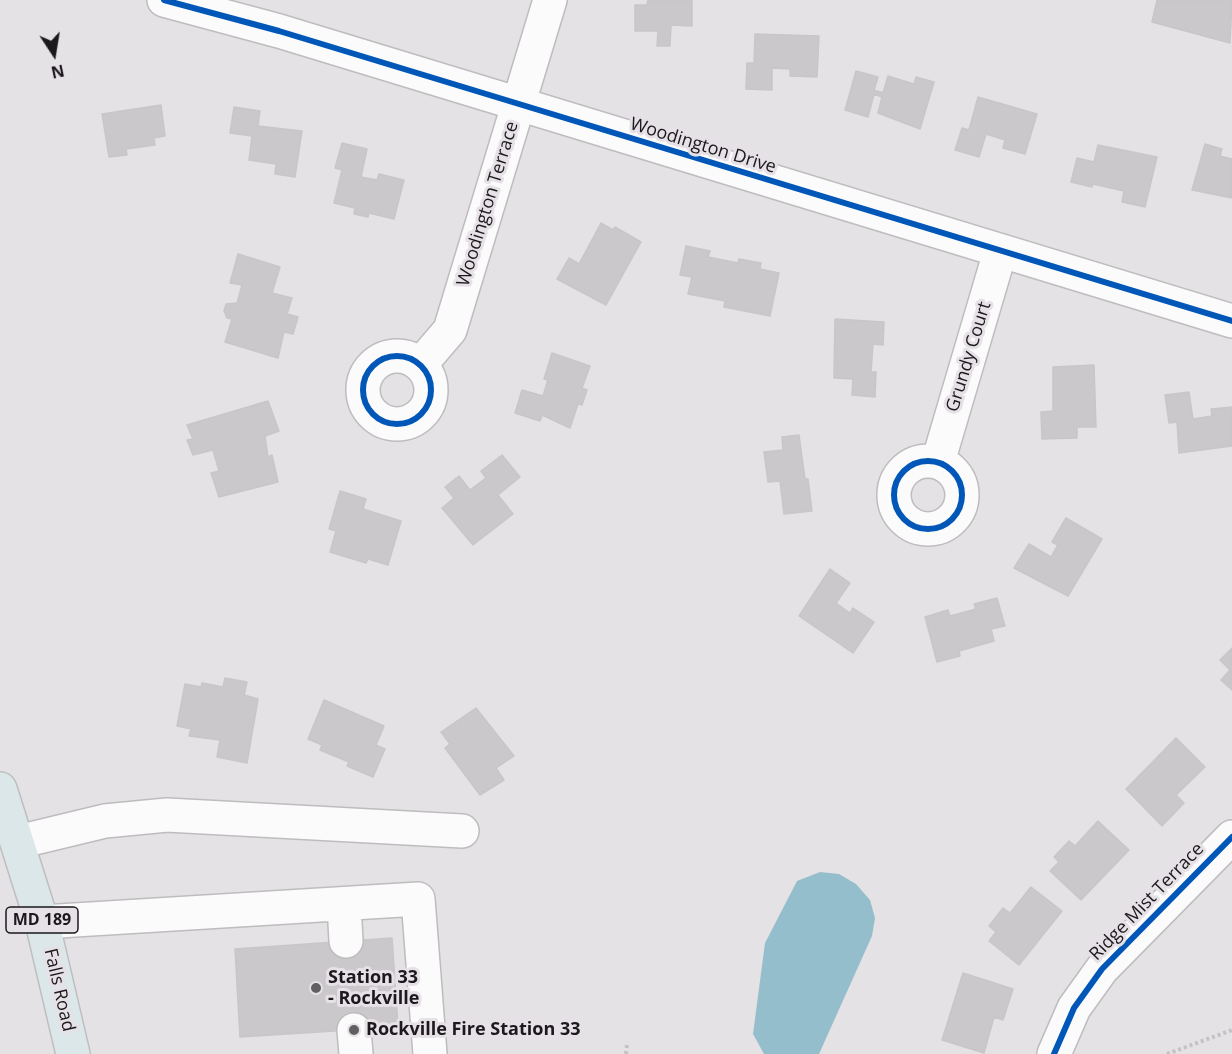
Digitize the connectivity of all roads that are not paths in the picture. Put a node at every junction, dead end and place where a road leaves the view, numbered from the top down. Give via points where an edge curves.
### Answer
1 (165, 0) edge
2 (550, 0) edge
3 (518, 106) junction
4 (1000, 252) junction
5 (1232, 321) edge
6 (420, 365) dead end
7 (938, 462) dead end
8 (0, 789) edge
9 (462, 831) dead end
10 (1232, 837) edge
11 (18, 842) junction
12 (344, 904) junction
13 (42, 922) junction
14 (346, 941) dead end
15 (73, 1054) edge
16 (430, 1054) edge
17 (1054, 1054) edge

1 - 3 street, Woodington Drive via 279,31
2 - 3 street, Woodington Terrace
3 - 4 street, Woodington Drive
3 - 6 street, Woodington Terrace via 450,330
4 - 5 street, Woodington Drive
4 - 7 street, Grundy Court
8 - 11 main road, Falls Road / MD 189
9 - 11 street via 168,815 105,821
10 - 17 street, Ridge Mist Terrace via 1102,969 1074,1008
11 - 13 main road, Falls Road / MD 189
12 - 13 street
12 - 14 street
12 - 16 street via 418,899
13 - 15 main road, Falls Road / MD 189

